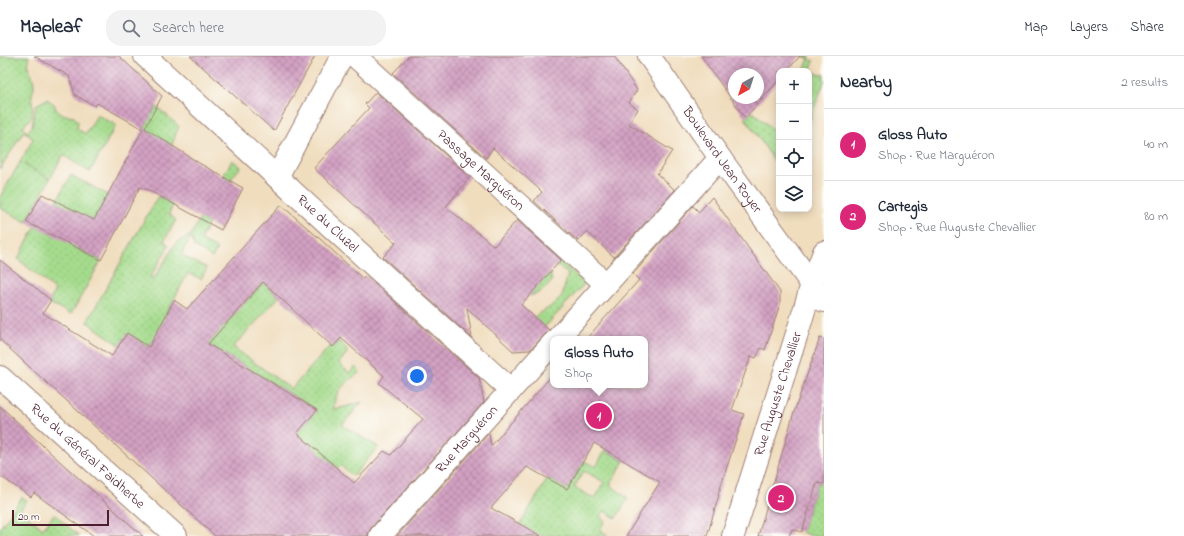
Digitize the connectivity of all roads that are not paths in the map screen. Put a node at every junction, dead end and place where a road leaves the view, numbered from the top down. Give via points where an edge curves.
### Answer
1 (145, 56) edge
2 (342, 56) edge
3 (354, 56) edge
4 (649, 56) edge
5 (720, 158) junction
6 (277, 177) junction
7 (824, 252) edge
8 (606, 284) junction
9 (818, 293) edge
10 (560, 336) edge
11 (550, 346) edge
12 (0, 377) edge
13 (511, 390) junction
14 (176, 536) edge
15 (380, 536) edge
16 (733, 536) edge

1 - 6 street, Rue du Cluzel
2 - 6 street
3 - 8 street, Passage Marguéron
4 - 5 street, Boulevard Jean Royer
5 - 8 street
5 - 9 street, Boulevard Jean Royer
6 - 13 street, Rue du Cluzel
7 - 9 street, Rue Auguste Chevallier
8 - 10 street
9 - 16 street, Rue Auguste Chevallier via 796,338
11 - 13 street, Rue Marguéron
12 - 14 street, Rue du Général Faidherbe
13 - 15 street, Rue Marguéron

